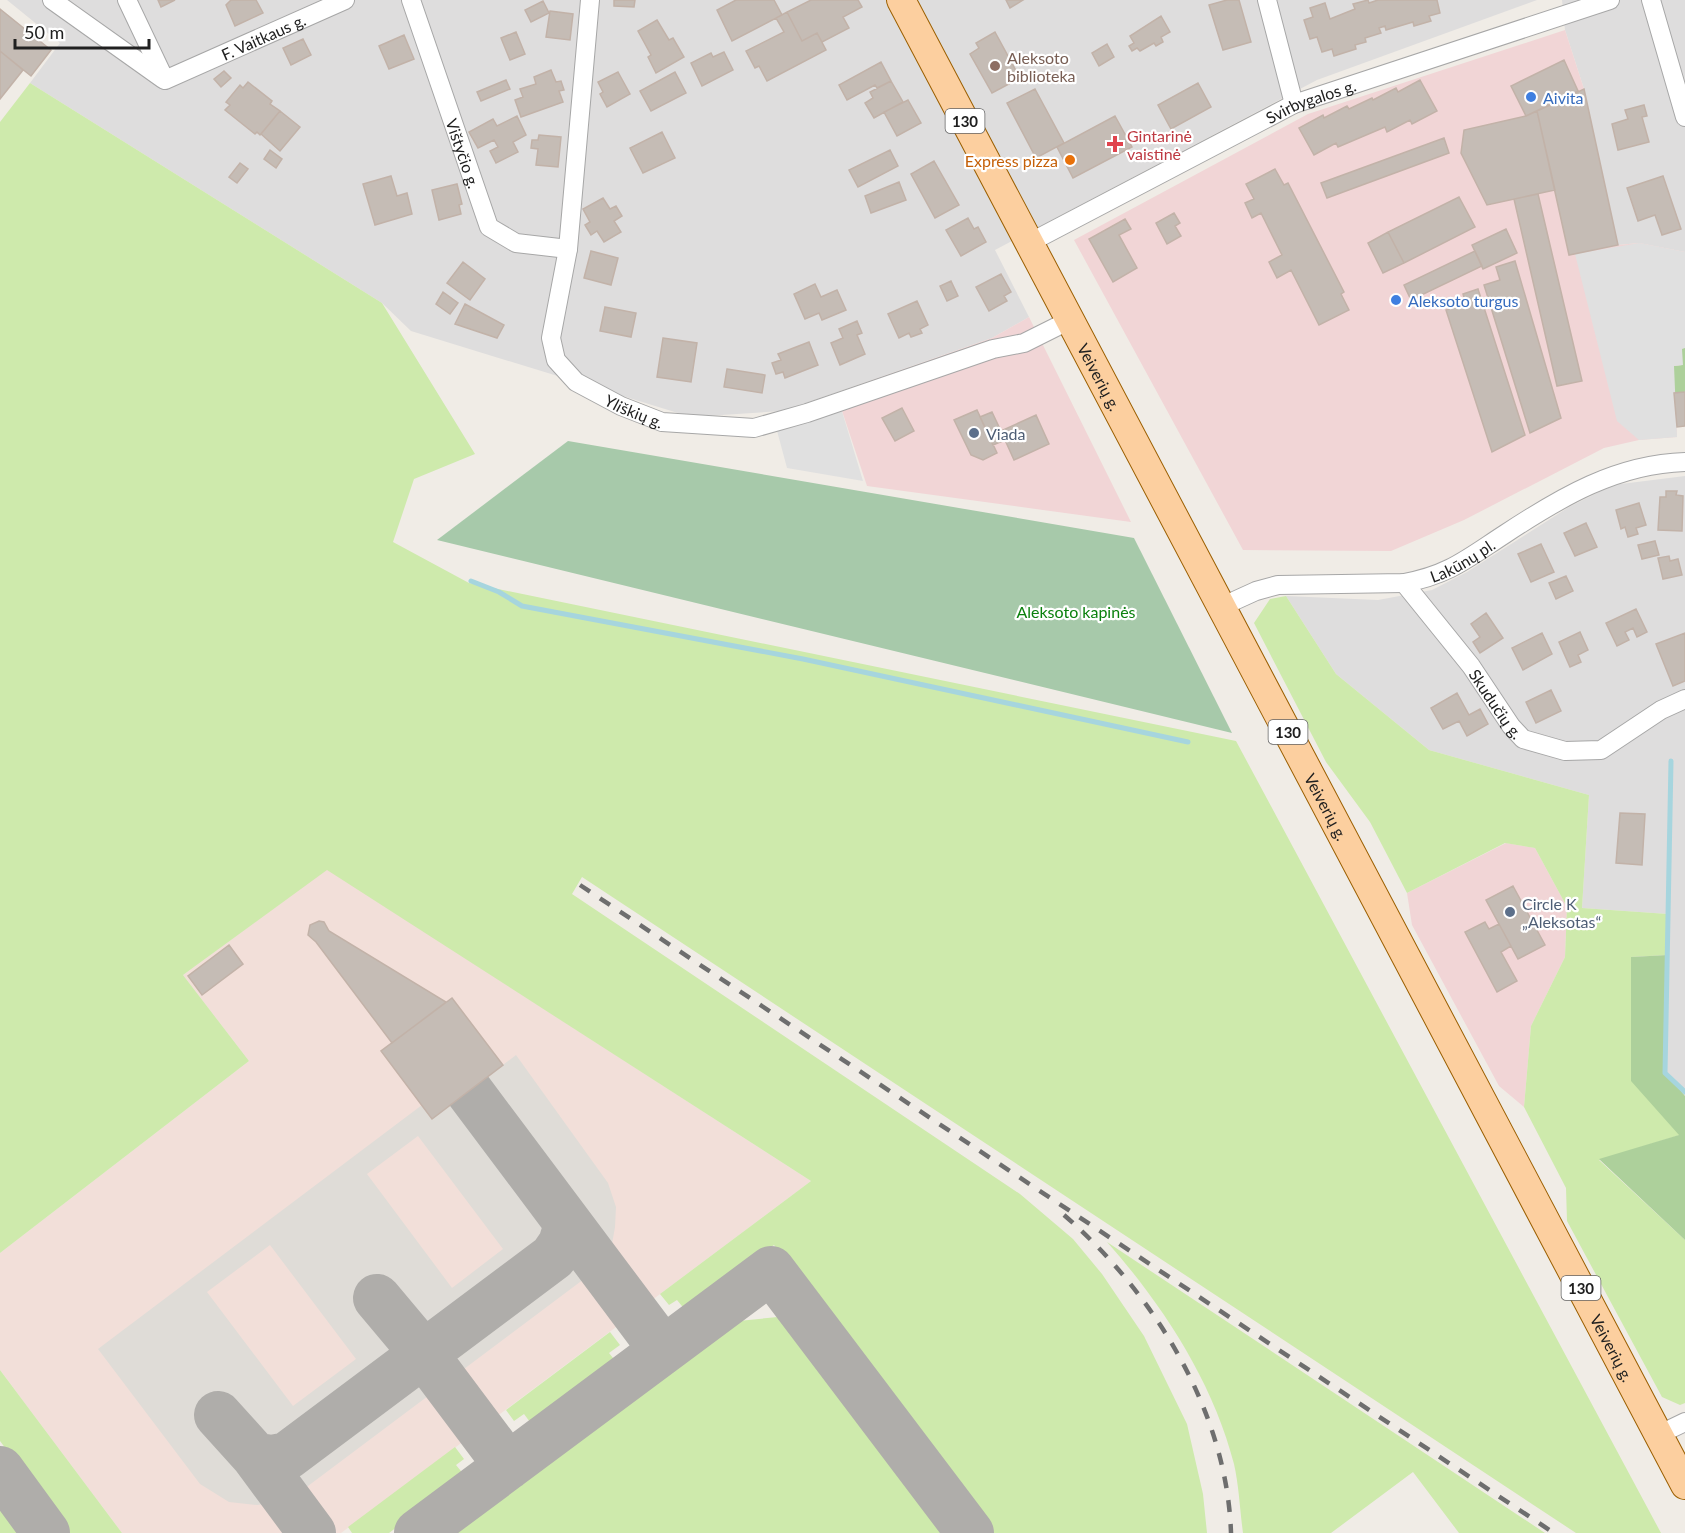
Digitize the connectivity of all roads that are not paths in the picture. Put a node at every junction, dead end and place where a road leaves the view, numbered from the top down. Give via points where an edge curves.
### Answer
1 (52, 0) edge
2 (127, 0) edge
3 (345, 0) edge
4 (411, 0) edge
5 (590, 0) edge
6 (901, 0) edge
7 (1267, 0) edge
8 (1610, 0) edge
9 (1651, 0) edge
10 (165, 80) junction
11 (1294, 104) junction
12 (1685, 117) edge
13 (1029, 243) junction
14 (568, 249) junction
15 (1070, 320) junction
16 (1685, 462) edge
17 (1404, 583) junction
18 (1223, 606) junction
19 (1685, 699) edge
20 (1685, 1422) edge
21 (1658, 1435) junction
22 (1685, 1485) edge

1 - 10 street
2 - 10 street
3 - 10 street, F. Vaitkaus g.
4 - 14 street, Vištyčio g. via 489,226 516,243
5 - 14 street, Yliškių g.
6 - 13 main road, Veiverių g. / 130
7 - 11 street
8 - 11 street, Svirbygalos g.
9 - 12 street
11 - 13 street, Svirbygalos g.
13 - 15 main road, Veiverių g. / 130
14 - 15 street, Yliškių g. via 551,338 556,360 576,382 662,422 754,428 993,349 1024,343
15 - 18 main road, Veiverių g. / 130
16 - 17 street, Lakūnų pl. via 1634,468 1595,482 1547,507 1448,572
17 - 18 street, Lakūnų pl. via 1278,585
17 - 19 street, Skudučių g. via 1523,739 1564,751 1601,750 1661,710
18 - 21 main road, Veiverių g. / 130
20 - 21 street
21 - 22 main road, Veiverių g. / 130

